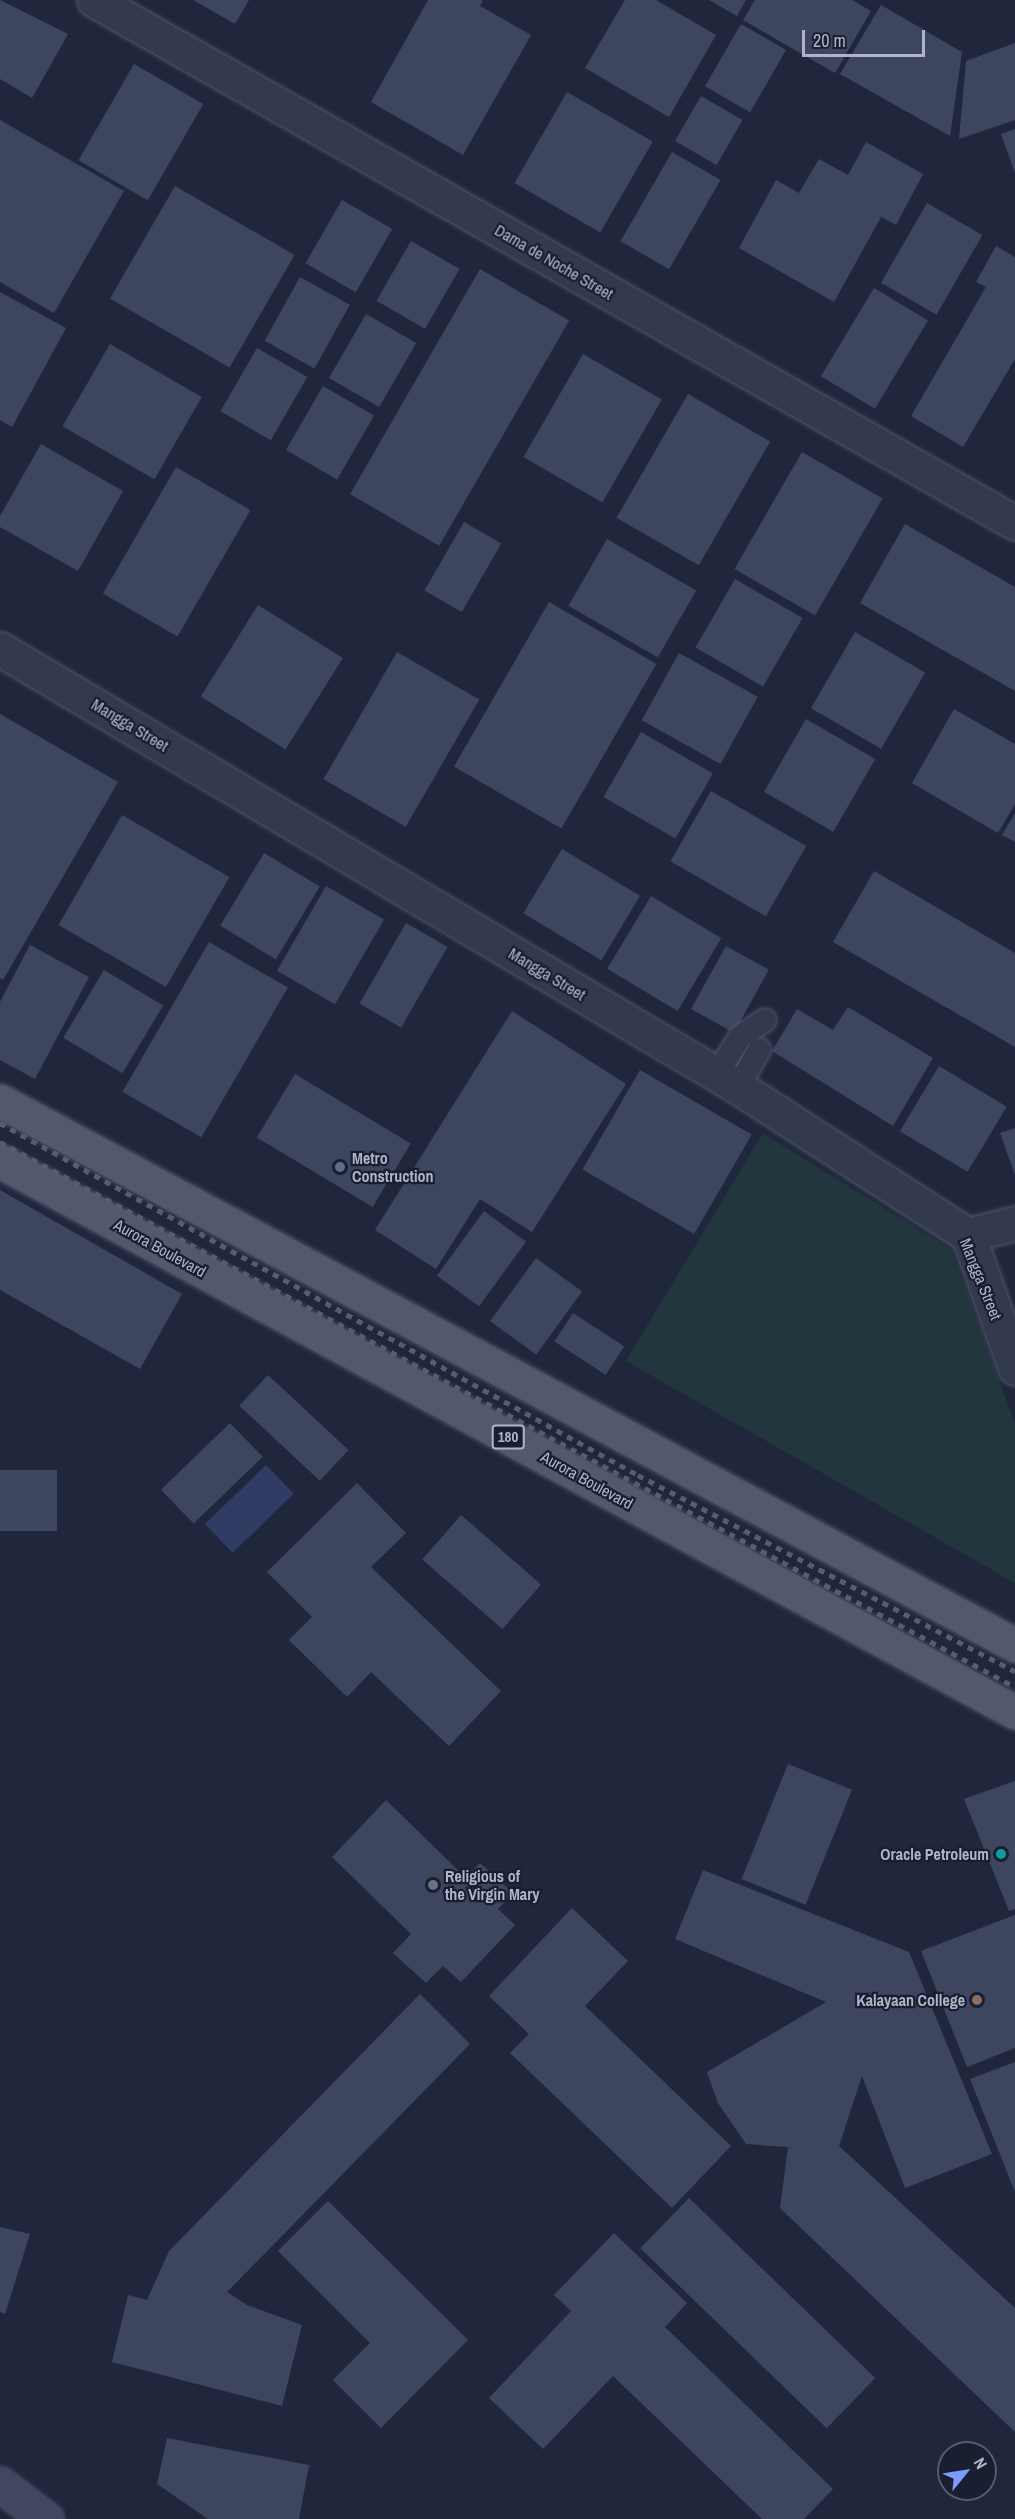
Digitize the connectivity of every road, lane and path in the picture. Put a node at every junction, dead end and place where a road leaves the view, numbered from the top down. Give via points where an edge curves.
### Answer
1 (94, 0) edge
2 (1015, 523) edge
3 (0, 649) edge
4 (765, 1020) dead end
5 (759, 1050) dead end
6 (727, 1081) junction
7 (0, 1101) edge
8 (0, 1161) edge
9 (1015, 1223) edge
10 (968, 1235) junction
11 (1015, 1368) edge
12 (1015, 1645) edge
13 (1015, 1712) edge
14 (0, 2484) edge
15 (46, 2519) edge

1 - 2 street, Dama de Noche Street
3 - 6 street, Mangga Street
4 - 6 lane via 740,1037
5 - 6 lane
6 - 10 street, Mangga Street
7 - 12 main road
8 - 13 main road, Aurora Boulevard / 180
9 - 10 street
10 - 11 street, Mangga Street
14 - 15 main road

